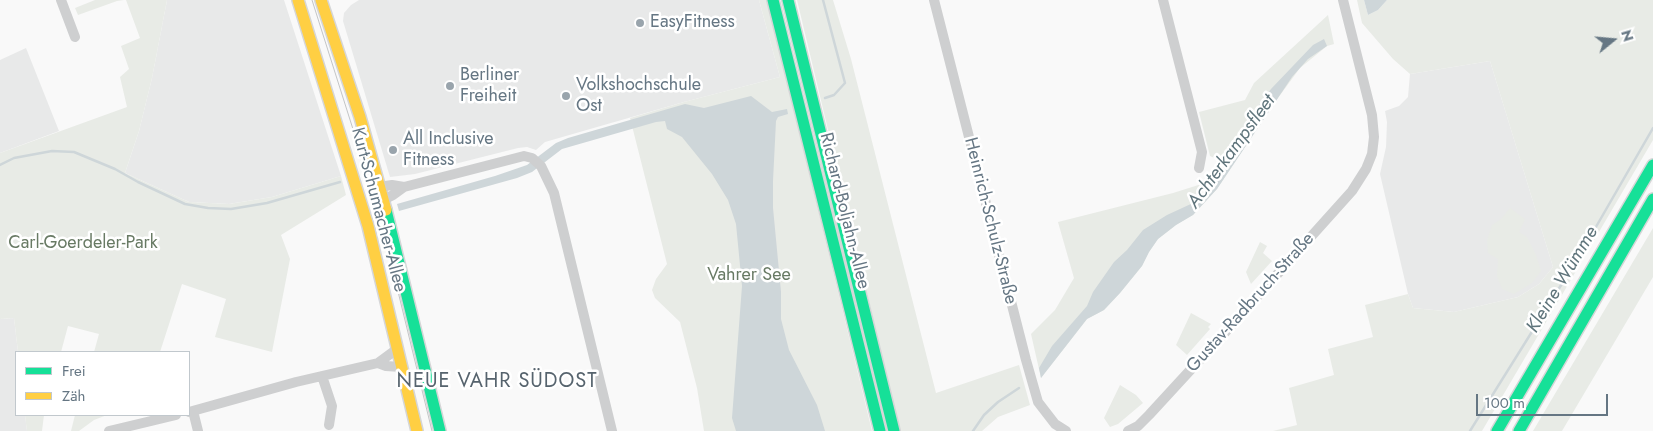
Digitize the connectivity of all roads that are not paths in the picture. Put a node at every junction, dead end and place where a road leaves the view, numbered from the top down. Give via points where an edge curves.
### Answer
1 (61, 0) edge
2 (298, 0) edge
3 (773, 0) edge
4 (788, 0) edge
5 (934, 0) edge
6 (1163, 0) edge
7 (1343, 0) edge
8 (325, 1) edge
9 (302, 12) junction
10 (75, 36) dead end
11 (1653, 165) edge
12 (1198, 168) dead end
13 (379, 187) junction
14 (404, 187) junction
15 (1653, 199) edge
16 (383, 200) junction
17 (397, 349) junction
18 (378, 362) junction
19 (401, 366) junction
20 (322, 376) junction
21 (191, 411) edge
22 (172, 416) edge
23 (329, 425) dead end
24 (109, 431) edge
25 (198, 431) edge
26 (418, 431) edge
27 (440, 431) edge
28 (612, 431) edge
29 (880, 431) edge
30 (894, 431) edge
31 (1066, 431) edge
32 (1128, 431) edge
33 (1498, 431) edge
34 (1519, 431) edge

1 - 10 street
2 - 9 main road, Kurt-Schumacher-Allee
3 - 29 main road, Richard-Boljahn-Allee
4 - 30 main road, Richard-Boljahn-Allee
5 - 31 street, Heinrich-Schulz-Straße via 1038,402 1055,424
6 - 12 street via 1202,152
7 - 32 street, Gustav-Radbruch-Straße via 1369,100 1374,137 1366,169 1352,191 1229,328 1138,426
8 - 9 main road
8 - 13 main road, Kurt-Schumacher-Allee
9 - 17 main road, Kurt-Schumacher-Allee via 368,226
11 - 33 main road
13 - 14 street
13 - 16 main road, Kurt-Schumacher-Allee
14 - 16 street
14 - 28 street via 524,156 541,166 554,193
15 - 34 main road
16 - 27 main road, Kurt-Schumacher-Allee
17 - 18 street
17 - 19 main road, Kurt-Schumacher-Allee
18 - 19 street via 386,366
18 - 20 street
19 - 26 main road, Kurt-Schumacher-Allee
20 - 21 street
20 - 23 street via 332,406
21 - 25 street
22 - 24 street

